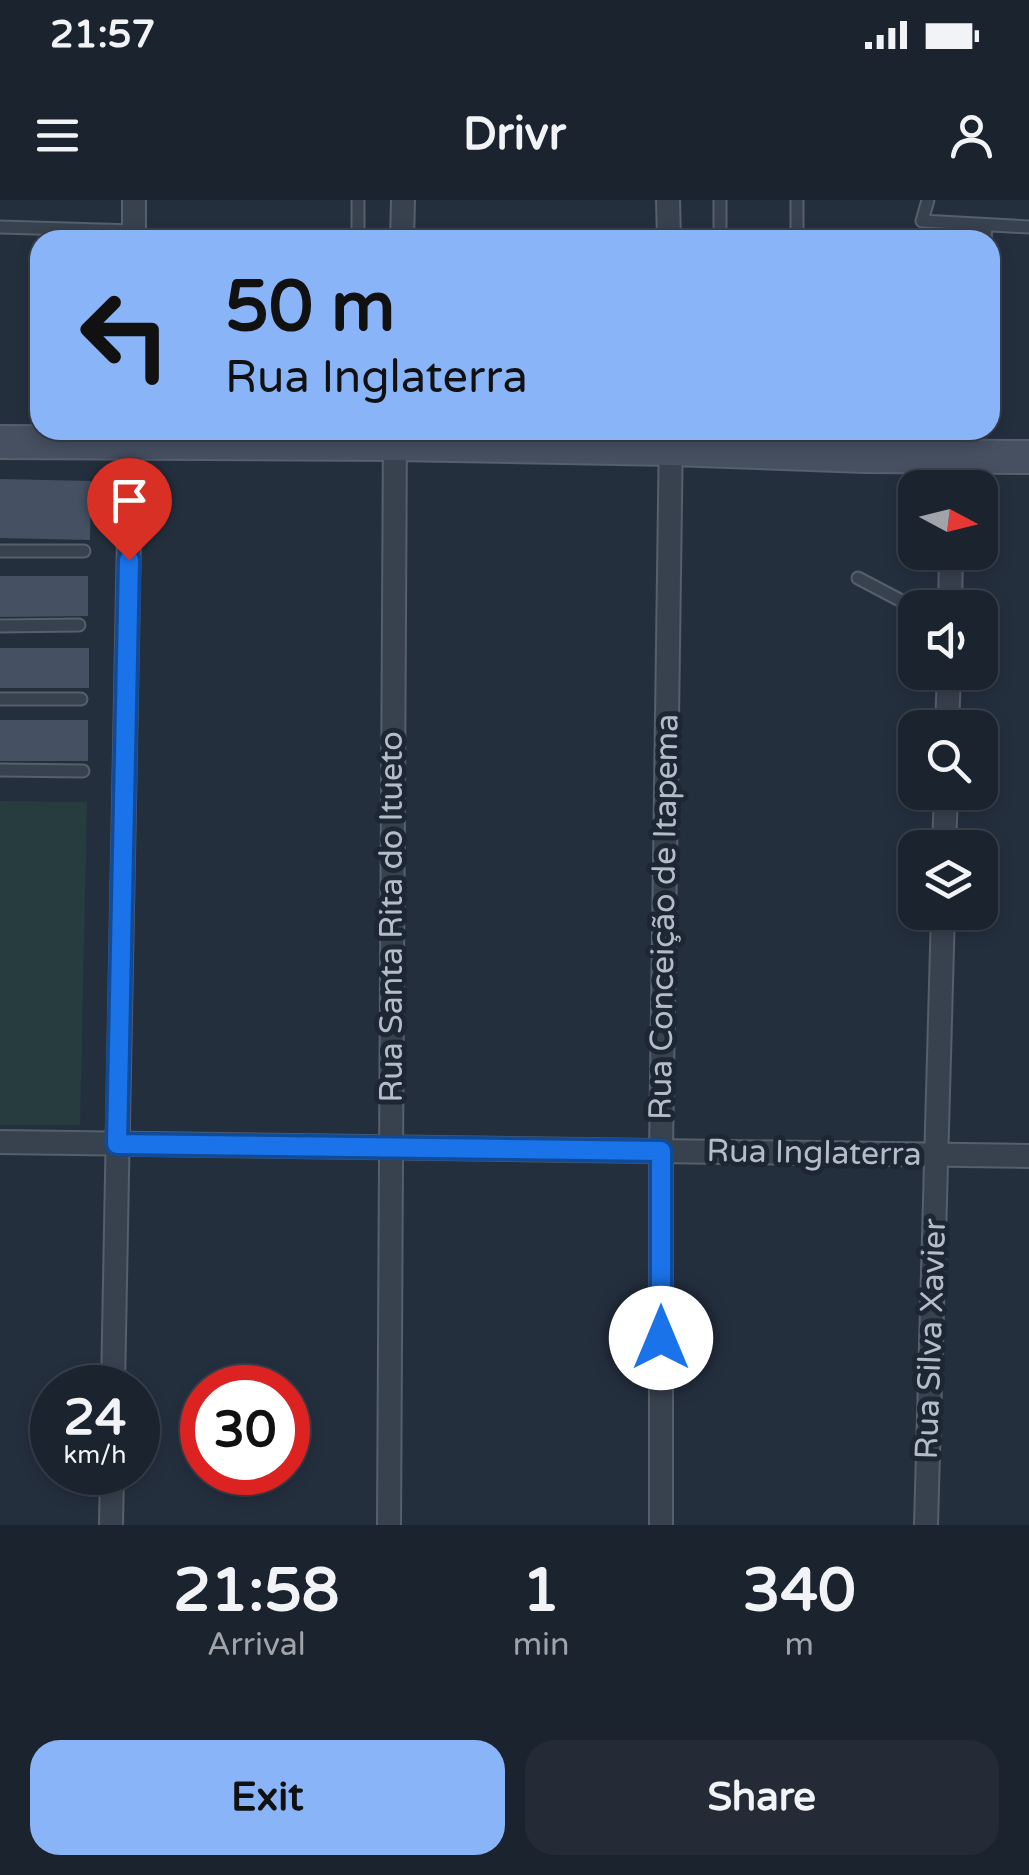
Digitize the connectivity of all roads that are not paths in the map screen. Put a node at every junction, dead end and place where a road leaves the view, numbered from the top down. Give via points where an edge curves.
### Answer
1 (134, 200) edge
2 (358, 200) edge
3 (404, 200) edge
4 (668, 200) edge
5 (720, 200) edge
6 (797, 200) edge
7 (928, 200) edge
8 (986, 225) junction
9 (0, 226) edge
10 (1029, 227) edge
11 (54, 230) edge
12 (134, 230) edge
13 (358, 230) edge
14 (402, 230) edge
15 (669, 230) edge
16 (720, 230) edge
17 (797, 230) edge
18 (986, 230) edge
19 (52, 440) edge
20 (131, 440) edge
21 (395, 440) edge
22 (671, 440) edge
23 (0, 442) edge
24 (795, 442) edge
25 (1029, 457) edge
26 (942, 470) edge
27 (963, 470) edge
28 (0, 551) edge
29 (84, 551) dead end
30 (858, 578) dead end
31 (898, 599) edge
32 (80, 625) dead end
33 (0, 626) edge
34 (81, 699) dead end
35 (0, 700) edge
36 (0, 770) edge
37 (83, 771) dead end
38 (942, 930) edge
39 (0, 1142) edge
40 (117, 1144) junction
41 (391, 1148) junction
42 (661, 1151) junction
43 (936, 1155) junction
44 (1029, 1156) edge
45 (113, 1365) edge
46 (112, 1495) edge
47 (111, 1525) edge
48 (388, 1525) edge
49 (660, 1525) edge
50 (926, 1525) edge

1 - 12 street
2 - 13 lane
3 - 14 street
4 - 15 street
5 - 16 lane
6 - 17 lane
7 - 8 lane via 922,221
8 - 10 lane
8 - 18 lane
9 - 11 lane
19 - 23 street
20 - 40 street
21 - 41 street, Rua Santa Rita do Itueto
22 - 24 street via 720,447
22 - 42 street, Rua Conceição de Itapema
24 - 26 street
25 - 27 street
28 - 29 lane
30 - 31 lane
32 - 33 lane
34 - 35 lane
36 - 37 lane
38 - 43 street, Rua Silva Xavier
39 - 40 street, Rua Inglaterra
40 - 41 street, Rua Inglaterra
40 - 45 street
41 - 42 street, Rua Inglaterra
41 - 48 street, Rua Santa Rita do Itueto
42 - 43 street, Rua Inglaterra
42 - 49 street, Rua Conceição de Itapema
43 - 44 street, Rua Inglaterra
43 - 50 street, Rua Silva Xavier
46 - 47 street

